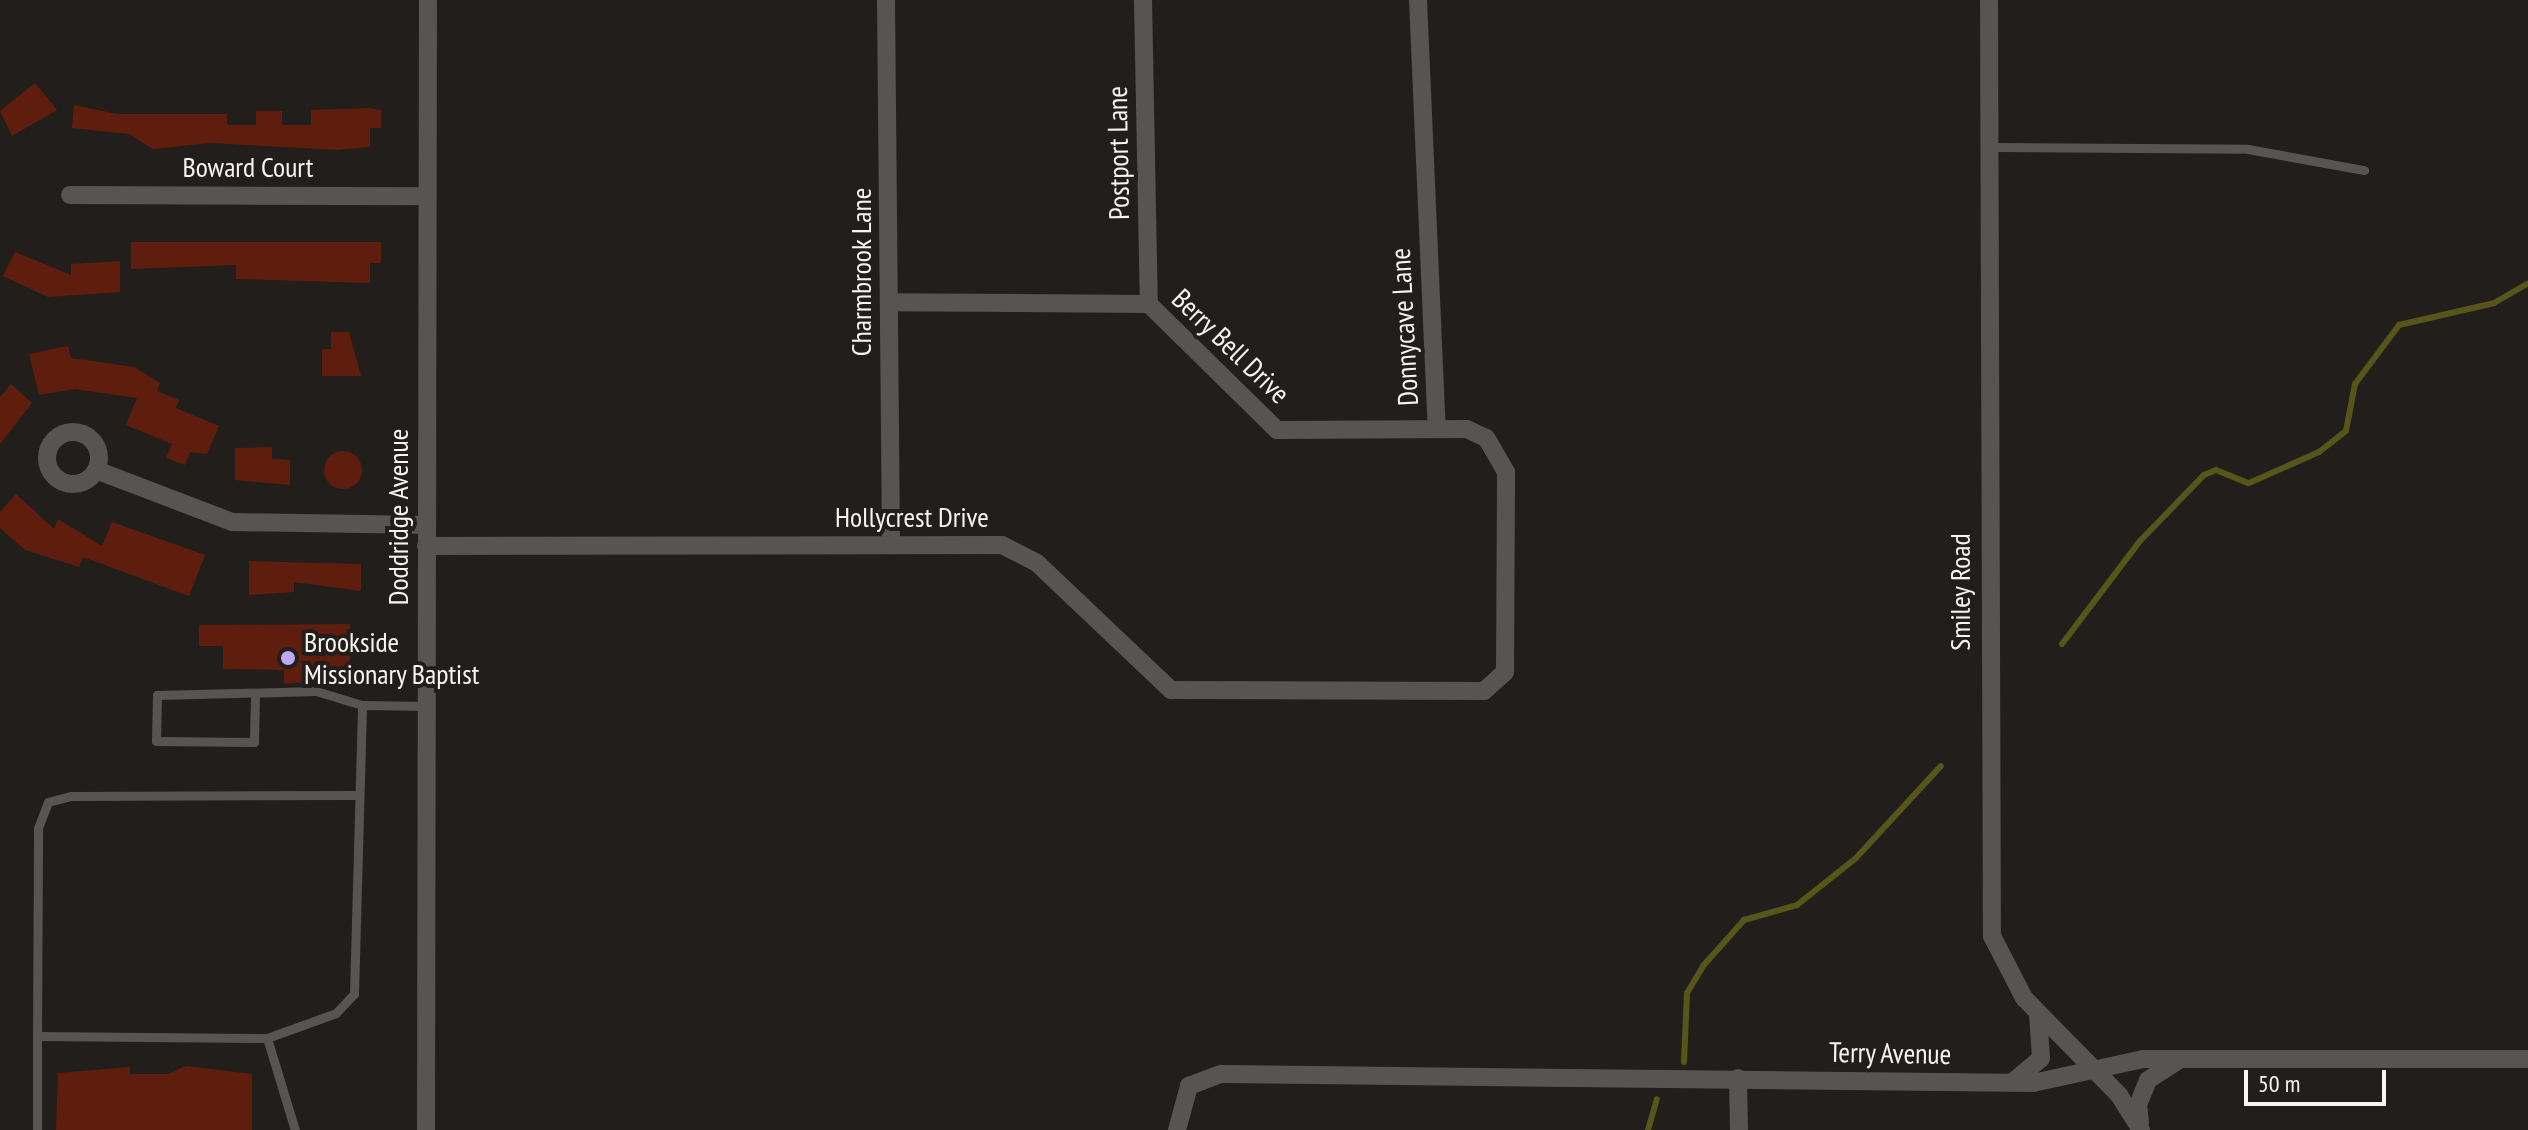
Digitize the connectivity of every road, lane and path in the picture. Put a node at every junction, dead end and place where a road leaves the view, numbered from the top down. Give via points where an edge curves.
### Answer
1 (428, 0) edge
2 (886, 0) edge
3 (1143, 0) edge
4 (1418, 0) edge
5 (1989, 0) edge
6 (1989, 147) junction
7 (2364, 170) dead end
8 (70, 195) dead end
9 (426, 196) junction
10 (890, 302) junction
11 (1149, 304) junction
12 (1437, 429) junction
13 (96, 470) dead end
14 (426, 525) junction
15 (891, 544) junction
16 (426, 546) junction
17 (1484, 691) joint
18 (255, 697) junction
19 (362, 705) junction
20 (427, 706) junction
21 (356, 795) junction
22 (2037, 1011) junction
23 (37, 1036) junction
24 (267, 1038) junction
25 (2180, 1059) junction
26 (2528, 1059) edge
27 (2097, 1071) junction
28 (1738, 1078) junction
29 (2012, 1083) junction
30 (292, 1127) edge
31 (37, 1130) edge
32 (426, 1130) edge
33 (1177, 1130) edge
34 (1739, 1130) edge
35 (2141, 1130) edge

1 - 9 street, Doddridge Avenue
2 - 10 street, Charmbrook Lane
3 - 11 street, Postport Lane
4 - 12 street, Donnycave Lane
5 - 6 street, Smiley Road
6 - 7 lane via 2248,149
6 - 22 street, Smiley Road via 1988,890 2004,971
8 - 9 street, Boward Court
9 - 14 street, Doddridge Avenue
10 - 11 street, Berry Bell Drive
10 - 15 street, Charmbrook Lane
11 - 12 street, Berry Bell Drive via 1277,430
12 - 17 street, Donnycave Lane via 1486,438 1506,472 1505,672
13 - 14 street via 232,522
14 - 16 street, Doddridge Avenue
15 - 16 street, Hollycrest Drive
15 - 17 street, Hollycrest Drive via 1021,551 1171,690
16 - 20 street, Doddridge Avenue
18 - 18 lane via 157,695 156,741 254,742
18 - 19 lane via 316,691
19 - 20 lane
19 - 21 lane
20 - 32 street, Doddridge Avenue
21 - 23 lane via 71,796 48,802 38,828
21 - 24 lane via 354,994 336,1013
22 - 27 street, Smiley Road
22 - 29 street via 2041,1058
23 - 24 lane
23 - 31 lane
24 - 30 lane
25 - 26 street, Terry Avenue
25 - 27 street, Terry Avenue
25 - 35 street via 2148,1080 2138,1105
27 - 29 street, Terry Avenue
27 - 35 street, Smiley Road
28 - 29 street, Terry Avenue
28 - 33 street, Terry Avenue via 1248,1073 1189,1086
28 - 34 street

